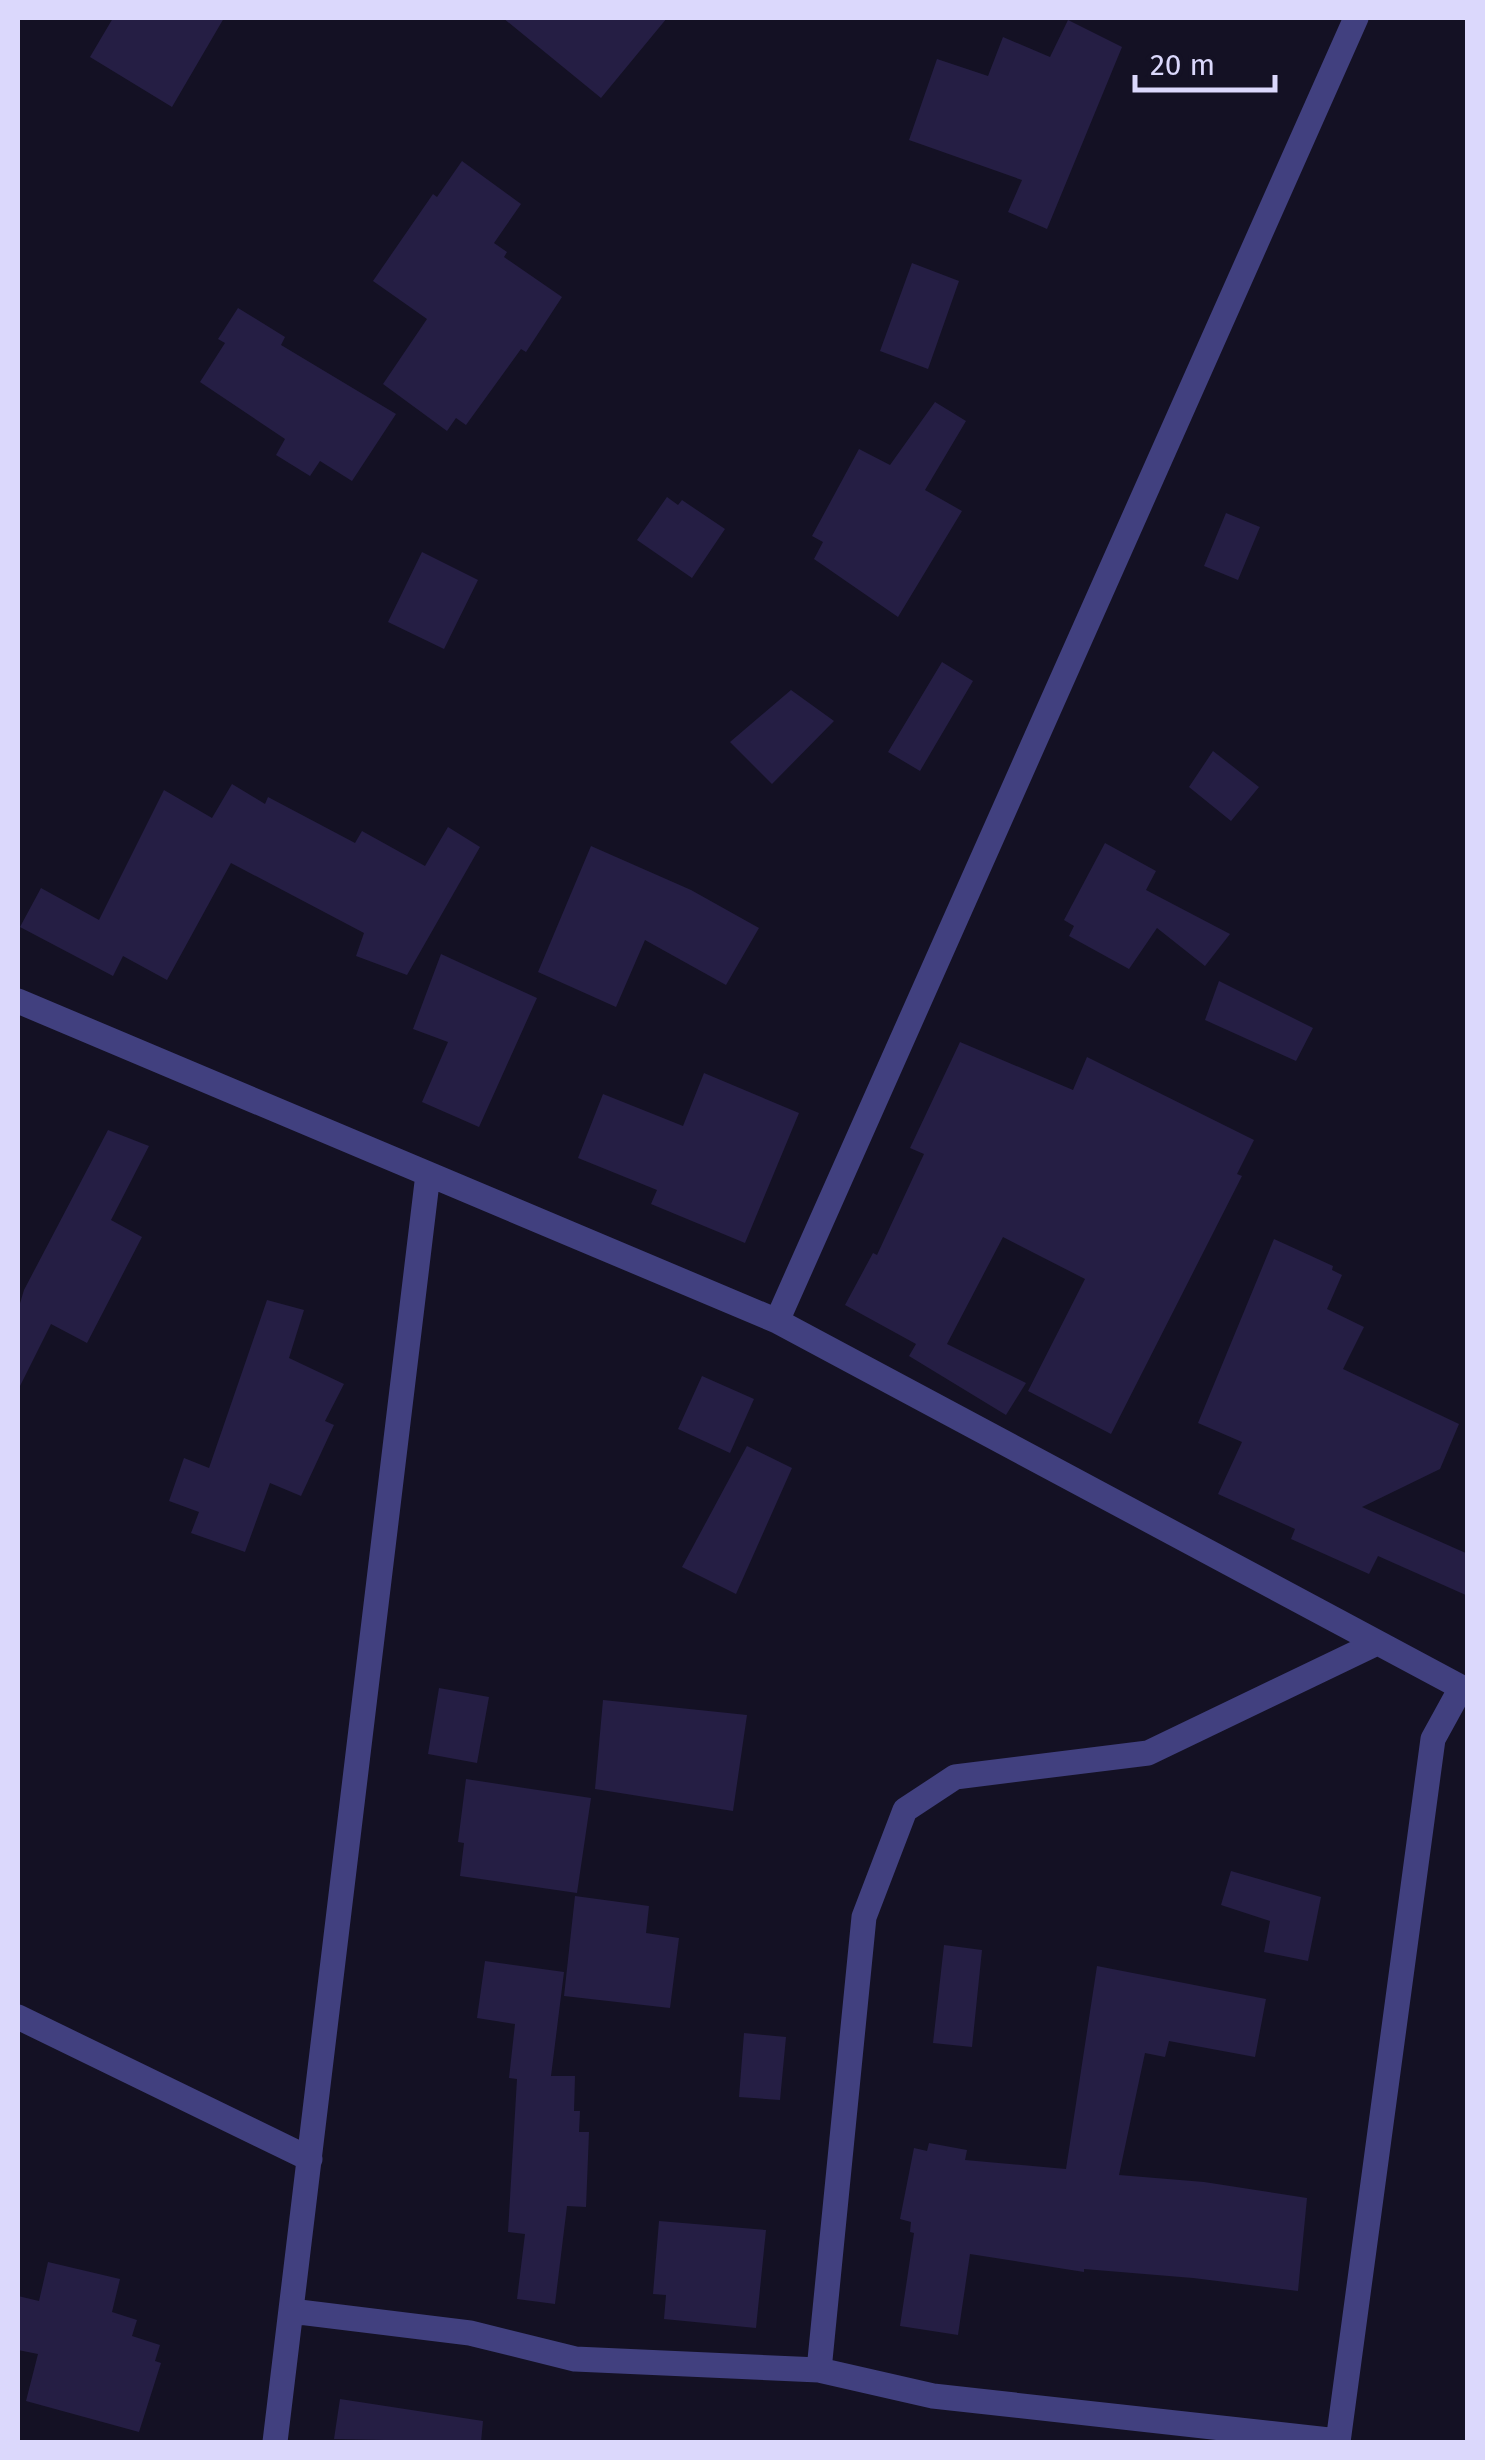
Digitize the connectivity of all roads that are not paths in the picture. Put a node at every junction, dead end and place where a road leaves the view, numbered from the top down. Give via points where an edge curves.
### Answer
1 (1356, 18) edge
2 (18, 1001) edge
3 (428, 1174) junction
4 (777, 1321) junction
5 (1377, 1643) junction
6 (1464, 1690) edge
7 (18, 2017) edge
8 (310, 2159) junction
9 (291, 2311) junction
10 (819, 2370) junction
11 (276, 2442) edge
12 (1338, 2442) edge

1 - 4 street
2 - 3 street
3 - 4 street
3 - 8 street
4 - 5 street
5 - 6 street
5 - 10 street via 1148,1753 955,1777 905,1810 864,1917
6 - 12 street via 1433,1739
7 - 8 street
8 - 9 street
9 - 10 street via 470,2333 575,2359
9 - 11 street
10 - 12 street via 933,2396

